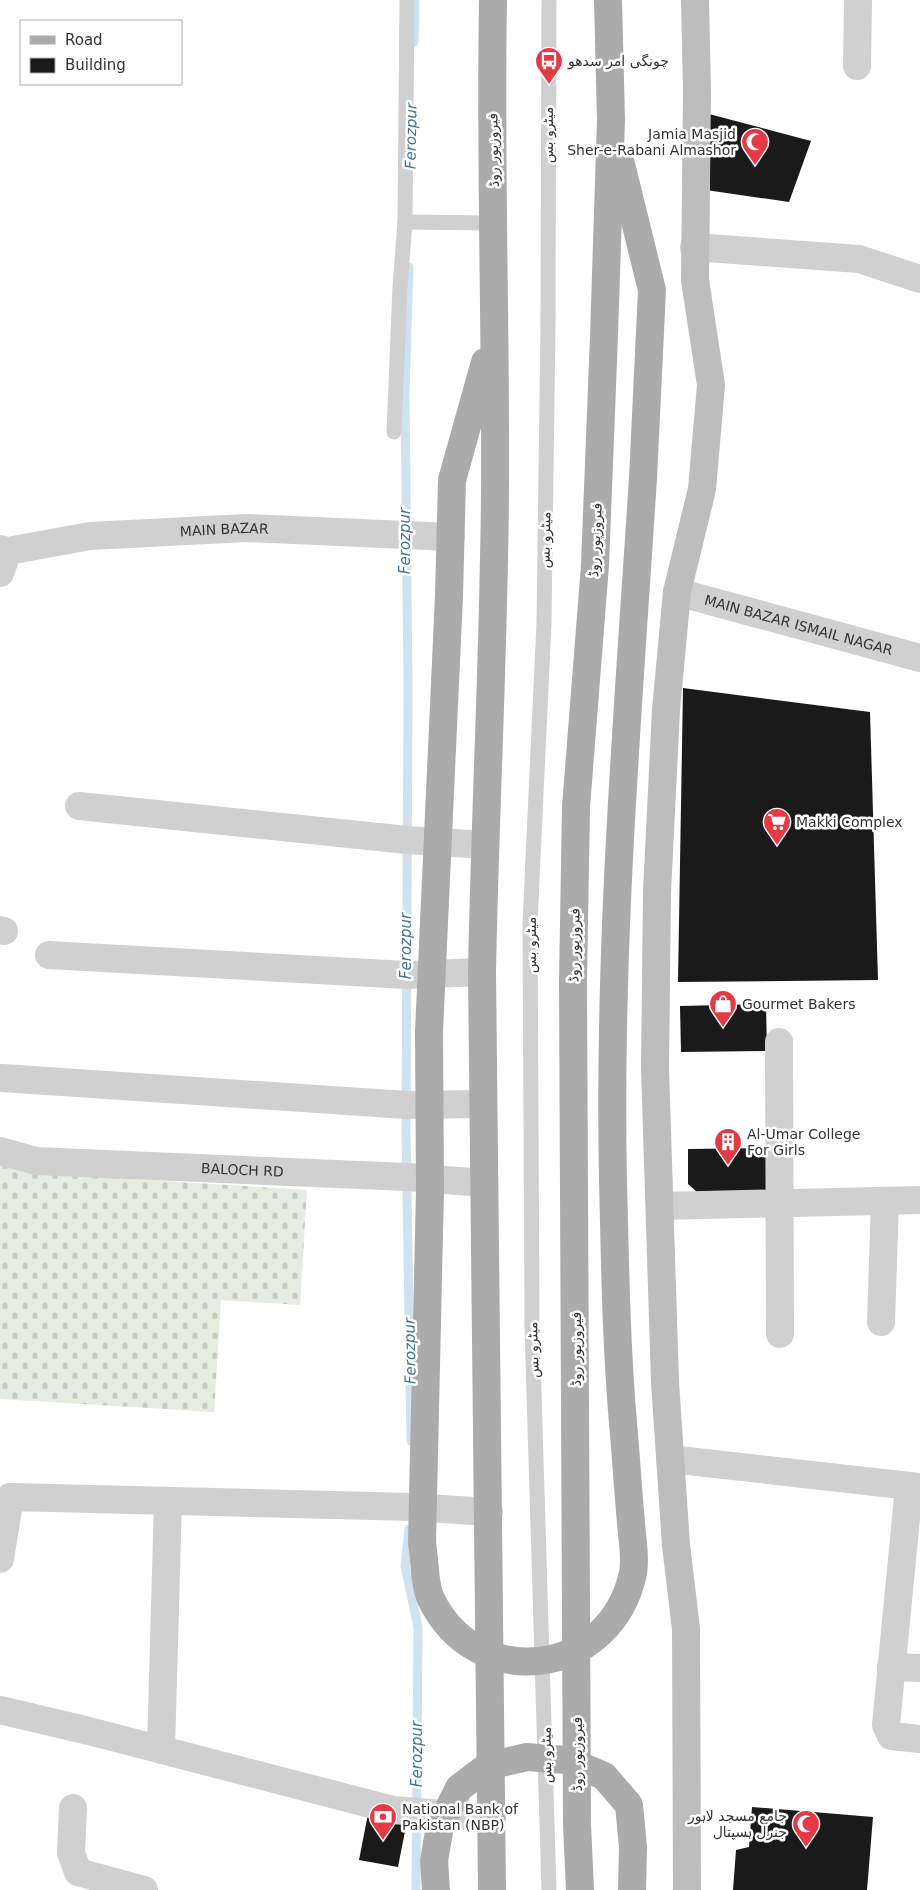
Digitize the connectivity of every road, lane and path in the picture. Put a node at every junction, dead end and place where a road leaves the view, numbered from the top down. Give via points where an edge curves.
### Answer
1 (407, 0) edge
2 (492, 0) edge
3 (548, 0) edge
4 (608, 0) edge
5 (695, 0) edge
6 (858, 0) edge
7 (857, 66) dead end
8 (610, 120) junction
9 (405, 222) junction
10 (493, 223) junction
11 (694, 246) junction
12 (920, 279) edge
13 (495, 329) junction
14 (394, 432) dead end
15 (451, 537) junction
16 (3, 558) edge
17 (677, 592) junction
18 (920, 658) edge
19 (79, 806) dead end
20 (485, 845) junction
21 (49, 955) dead end
22 (482, 972) junction
23 (779, 1042) dead end
24 (2, 1078) dead end
25 (483, 1104) junction
26 (0, 1151) edge
27 (484, 1183) junction
28 (920, 1200) edge
29 (885, 1201) junction
30 (779, 1203) junction
31 (660, 1206) junction
32 (882, 1322) dead end
33 (780, 1334) dead end
34 (670, 1459) junction
35 (915, 1487) edge
36 (168, 1501) junction
37 (489, 1512) junction
38 (0, 1559) edge
39 (891, 1667) junction
40 (920, 1668) edge
41 (0, 1710) edge
42 (920, 1739) edge
43 (160, 1749) junction
44 (73, 1808) dead end
45 (492, 1818) junction
46 (144, 1890) edge
47 (436, 1890) edge
48 (492, 1890) edge
49 (549, 1890) edge
50 (580, 1890) edge
51 (632, 1890) edge
52 (687, 1890) edge

1 - 9 lane
2 - 10 main road, فیروزپور روڈ
3 - 49 lane, میٹرو بس via 544,623 530,942 532,1326
4 - 8 main road, فیروزپور روڈ
5 - 11 street
6 - 7 street
8 - 15 main road, bridge via 652,290 618,861 612,1151 617,1350 634,1571 619,1612 596,1639 571,1654 530,1663 482,1652 449,1628 429,1596 422,1543 430,1190 429,1032
8 - 50 main road, فیروزپور روڈ via 595,565 576,816 573,991
9 - 10 lane
9 - 14 lane
10 - 13 main road, فیروزپور روڈ
11 - 12 street via 859,259
11 - 17 street via 695,280 712,385 702,489
13 - 15 main road via 452,480
13 - 20 main road, فیروزپور روڈ via 492,678
15 - 16 street, MAIN BAZAR via 246,528 90,536
17 - 18 street, MAIN BAZAR ISMAIL NAGAR
17 - 31 street via 666,710 657,892 655,1068
19 - 20 street
20 - 22 main road, فیروزپور روڈ
21 - 22 street via 407,974
22 - 25 main road, فیروزپور روڈ
23 - 30 street
24 - 25 street via 406,1105
25 - 27 main road, فیروزپور روڈ
26 - 27 street, BALOCH RD via 36,1161
27 - 37 main road, فیروزپور روڈ
28 - 29 street
29 - 30 street
29 - 32 street
30 - 31 street
30 - 33 street
31 - 34 street
34 - 35 street
34 - 52 street via 686,1629
35 - 39 street
36 - 37 street
36 - 38 street via 10,1497
36 - 43 street
37 - 45 main road, فیروزپور روڈ
39 - 40 street
39 - 42 street via 886,1725 891,1736
41 - 43 street
43 - 45 street via 393,1810
44 - 46 street via 71,1852 78,1872
45 - 48 main road, فیروزپور روڈ
47 - 51 main road, bridge via 434,1861 440,1826 459,1788 488,1766 527,1757 566,1760 604,1776 629,1805

